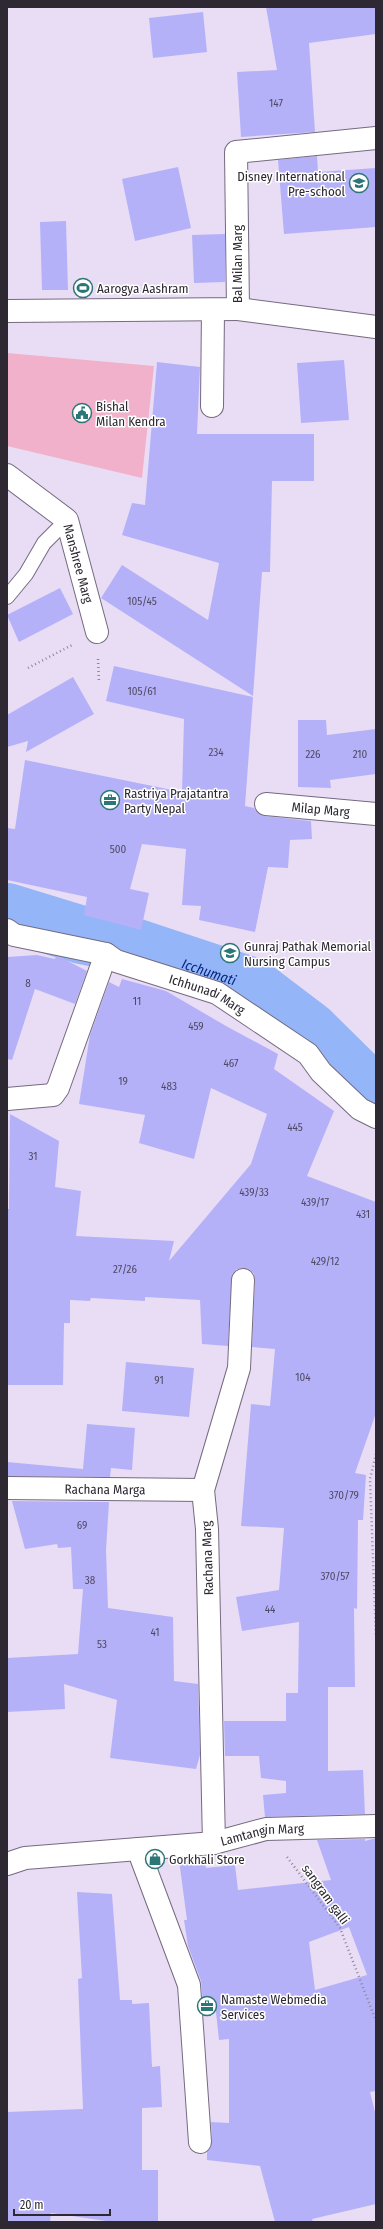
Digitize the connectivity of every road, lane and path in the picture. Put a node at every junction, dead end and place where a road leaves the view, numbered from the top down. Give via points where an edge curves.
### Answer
1 (376, 138) edge
2 (238, 309) junction
3 (213, 310) junction
4 (7, 311) edge
5 (376, 327) edge
6 (212, 406) dead end
7 (7, 475) edge
8 (67, 520) junction
9 (7, 597) edge
10 (97, 632) dead end
11 (266, 804) dead end
12 (376, 814) edge
13 (9, 934) edge
14 (106, 954) junction
15 (7, 1099) edge
16 (376, 1117) edge
17 (243, 1280) dead end
18 (376, 1454) edge
19 (7, 1488) edge
20 (203, 1490) junction
21 (376, 1637) edge
22 (376, 1826) edge
23 (266, 1829) junction
24 (214, 1843) junction
25 (138, 1850) junction
26 (7, 1864) edge
27 (376, 2021) edge
28 (200, 2142) dead end

1 - 2 street, Bal Milan Marg via 236,152
2 - 3 street, Bal Milan Marg
2 - 5 street
3 - 4 street, Bal Milan Marg
3 - 6 street
7 - 8 street, Manshree Marg
8 - 9 lane via 44,543 26,574
8 - 10 street, Manshree Marg
11 - 12 street, Milap Marg
13 - 14 street, Ichhunadi Marg
14 - 15 street via 58,1088 53,1095
14 - 16 street, Ichhunadi Marg via 116,961 217,993 308,1054 321,1072 360,1109
17 - 20 street, Rachana Marg via 239,1368
18 - 21 path via 370,1479
19 - 20 street, Rachana Marga
20 - 24 street, Rachana Marg via 207,1529
22 - 23 street, Lamtangin Marg
23 - 24 street, Lamtangin Marg
23 - 27 path, sangram galli via 340,1928
24 - 25 street, Lamtangin Marg
25 - 26 street, Lamtangin Marg via 25,1858
25 - 28 street via 189,1986

